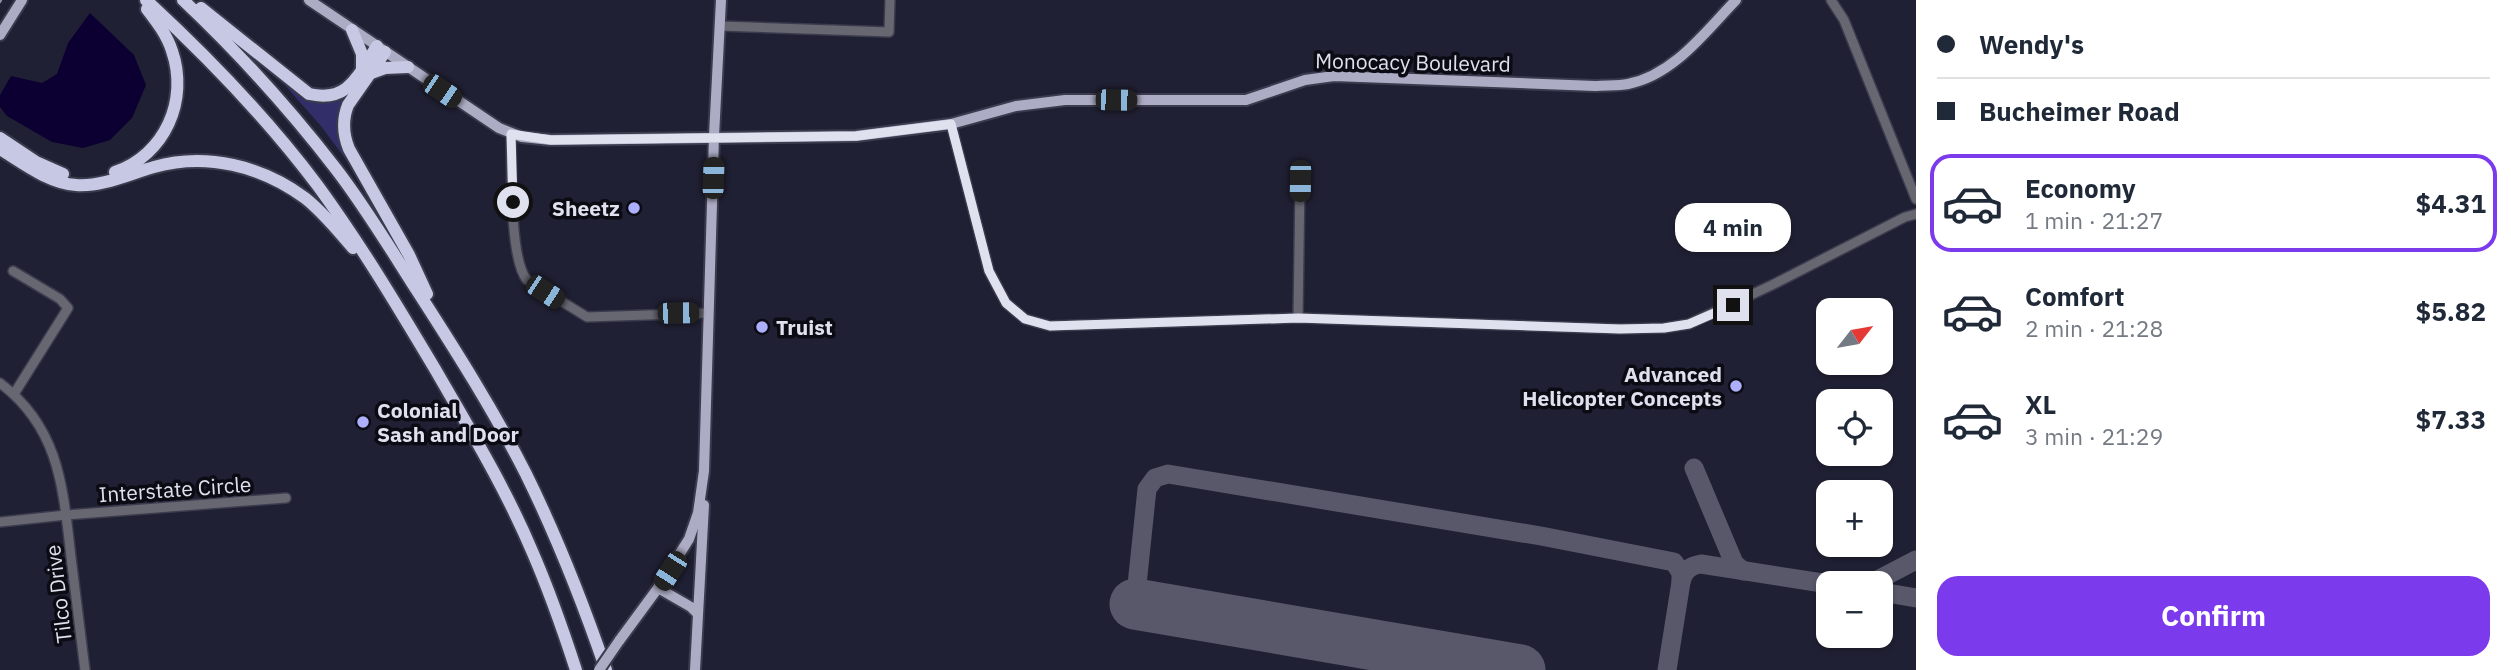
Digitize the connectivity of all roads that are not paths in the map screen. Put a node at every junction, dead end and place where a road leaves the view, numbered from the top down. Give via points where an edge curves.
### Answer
1 (22, 0) edge
2 (143, 0) edge
3 (183, 0) edge
4 (190, 0) edge
5 (309, 0) edge
6 (721, 0) edge
7 (890, 0) edge
8 (1736, 0) edge
9 (1831, 0) edge
10 (720, 26) junction
11 (352, 30) junction
12 (0, 35) edge
13 (381, 49) junction
14 (408, 67) junction
15 (366, 71) junction
16 (951, 124) junction
17 (511, 134) junction
18 (714, 136) junction
19 (0, 138) edge
20 (0, 149) edge
21 (1300, 181) dead end
22 (1916, 199) edge
23 (1916, 214) edge
24 (13, 271) dead end
25 (376, 273) junction
26 (708, 313) junction
27 (1298, 318) junction
28 (450, 342) junction
29 (0, 383) edge
30 (14, 394) junction
31 (704, 471) junction
32 (286, 498) dead end
33 (66, 515) junction
34 (0, 522) edge
35 (658, 588) junction
36 (697, 613) junction
37 (85, 670) edge
38 (576, 670) edge
39 (600, 670) edge
40 (606, 670) edge
41 (695, 670) edge

1 - 12 main road
2 - 19 highway via 168,40 178,85 170,122 151,149 118,172 74,177 52,170
2 - 25 highway via 222,73 285,144
3 - 28 highway via 274,94 337,170
4 - 15 highway via 309,94 338,94
5 - 11 main road, Monocacy Boulevard
6 - 10 main road
7 - 10 street via 889,32
8 - 16 main road, Monocacy Boulevard via 1686,52 1658,72 1629,84 1334,76 1305,80 1246,100 1065,100 1016,106
9 - 22 street via 1844,20
10 - 18 main road
11 - 13 main road, Monocacy Boulevard
11 - 15 highway
13 - 14 main road, Monocacy Boulevard
13 - 15 highway
14 - 15 highway
14 - 17 main road, Monocacy Boulevard
15 - 28 highway via 344,113 345,140 409,255
16 - 18 main road, Monocacy Boulevard via 856,136
16 - 27 street via 989,271 1006,303 1025,319 1050,326
17 - 18 main road, Monocacy Boulevard via 551,140
17 - 26 street via 518,263 527,280 587,317
18 - 26 main road
20 - 25 highway via 42,175 78,186 171,163 208,161 260,172 307,200
21 - 27 street
23 - 27 street via 1689,324 1620,329
24 - 30 street via 68,308
25 - 38 highway via 516,515
26 - 31 main road
28 - 40 highway via 539,502
29 - 30 street, Tilco Drive
30 - 33 street, Tilco Drive via 36,419 52,450
31 - 35 main road via 694,527
31 - 36 main road
32 - 33 street, Interstate Circle
33 - 34 street, Tilco Drive
33 - 37 street, Tilco Drive
35 - 36 main road
35 - 39 main road, bridge
36 - 41 main road

